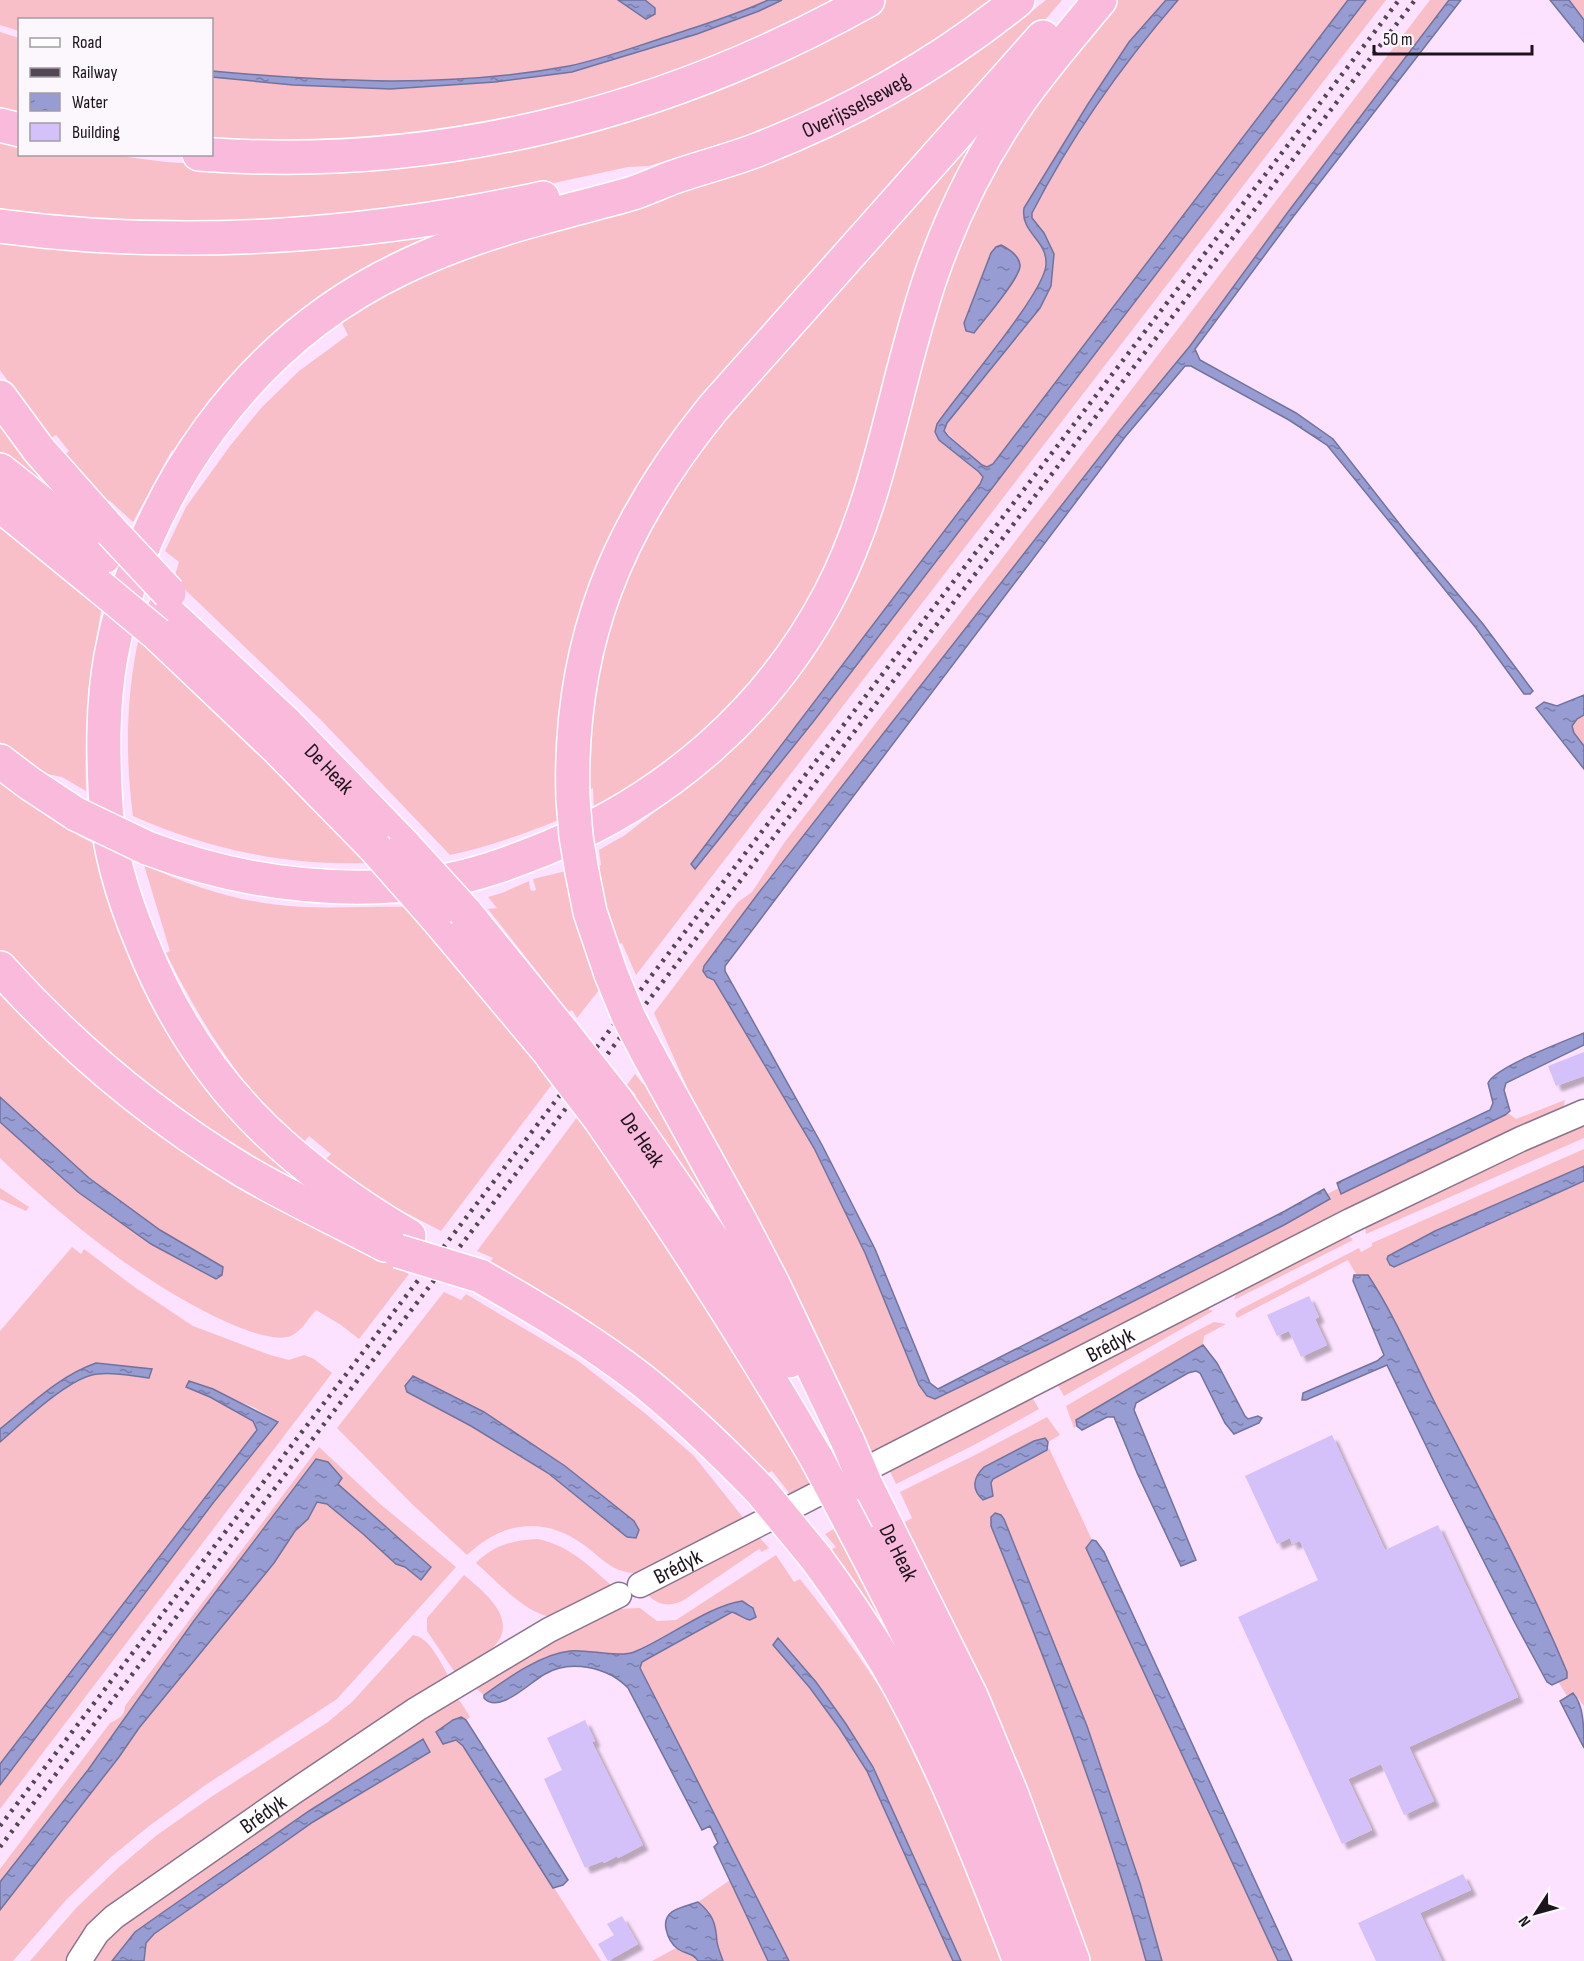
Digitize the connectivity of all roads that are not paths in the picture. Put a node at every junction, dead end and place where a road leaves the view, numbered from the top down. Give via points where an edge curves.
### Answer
1 (868, 0) edge
2 (1018, 0) edge
3 (1076, 0) edge
4 (1100, 0) edge
5 (0, 125) edge
6 (18, 130) edge
7 (213, 155) edge
8 (675, 177) junction
9 (0, 226) edge
10 (0, 397) edge
11 (0, 470) edge
12 (0, 504) edge
13 (104, 558) junction
14 (163, 612) junction
15 (0, 761) edge
16 (390, 847) junction
17 (0, 968) edge
18 (1584, 1112) edge
19 (404, 1244) junction
20 (835, 1449) junction
21 (871, 1528) junction
22 (79, 1961) edge
23 (1020, 1961) edge
24 (1043, 1961) edge
25 (1073, 1961) edge

1 - 7 highway via 816,29 716,74 572,121 397,152 307,157
2 - 8 highway, Overijsselseweg via 954,48 856,106 751,153
3 - 20 highway, bridge via 677,453 615,563 600,601 581,677 574,725 573,799 590,912 629,1018 773,1284
4 - 15 highway, bridge via 1019,102 962,200 933,270 873,490 830,594 792,657 766,690 718,741 660,788 597,826 525,857 438,882 294,885 199,867 147,848 76,814
5 - 6 highway
8 - 9 highway via 629,178 528,201 315,233 132,238
8 - 19 highway via 635,193 509,227 430,256 362,290 298,335 217,418 175,480 135,565 120,619 111,657 104,733 107,825 120,881 150,964 184,1030 232,1096 317,1176 369,1212
10 - 13 highway via 39,450
11 - 13 highway, De Heak
12 - 13 highway, De Heak
13 - 14 highway, De Heak, bridge
13 - 14 highway, bridge
14 - 16 highway, De Heak via 285,722
14 - 16 highway, De Heak via 228,700
16 - 20 highway, De Heak, bridge via 450,914 608,1109 772,1382
17 - 19 highway via 108,1073 190,1136 245,1171
18 - 22 street, Brédyk via 1350,1221 549,1630 417,1709 114,1917 97,1933
19 - 23 highway, bridge via 480,1276 578,1335 695,1425 761,1491 816,1558 887,1665 938,1763
20 - 21 highway, De Heak, bridge
20 - 21 highway, De Heak, bridge via 866,1485
21 - 24 highway, De Heak via 897,1611 994,1829
21 - 25 highway, De Heak via 971,1696

